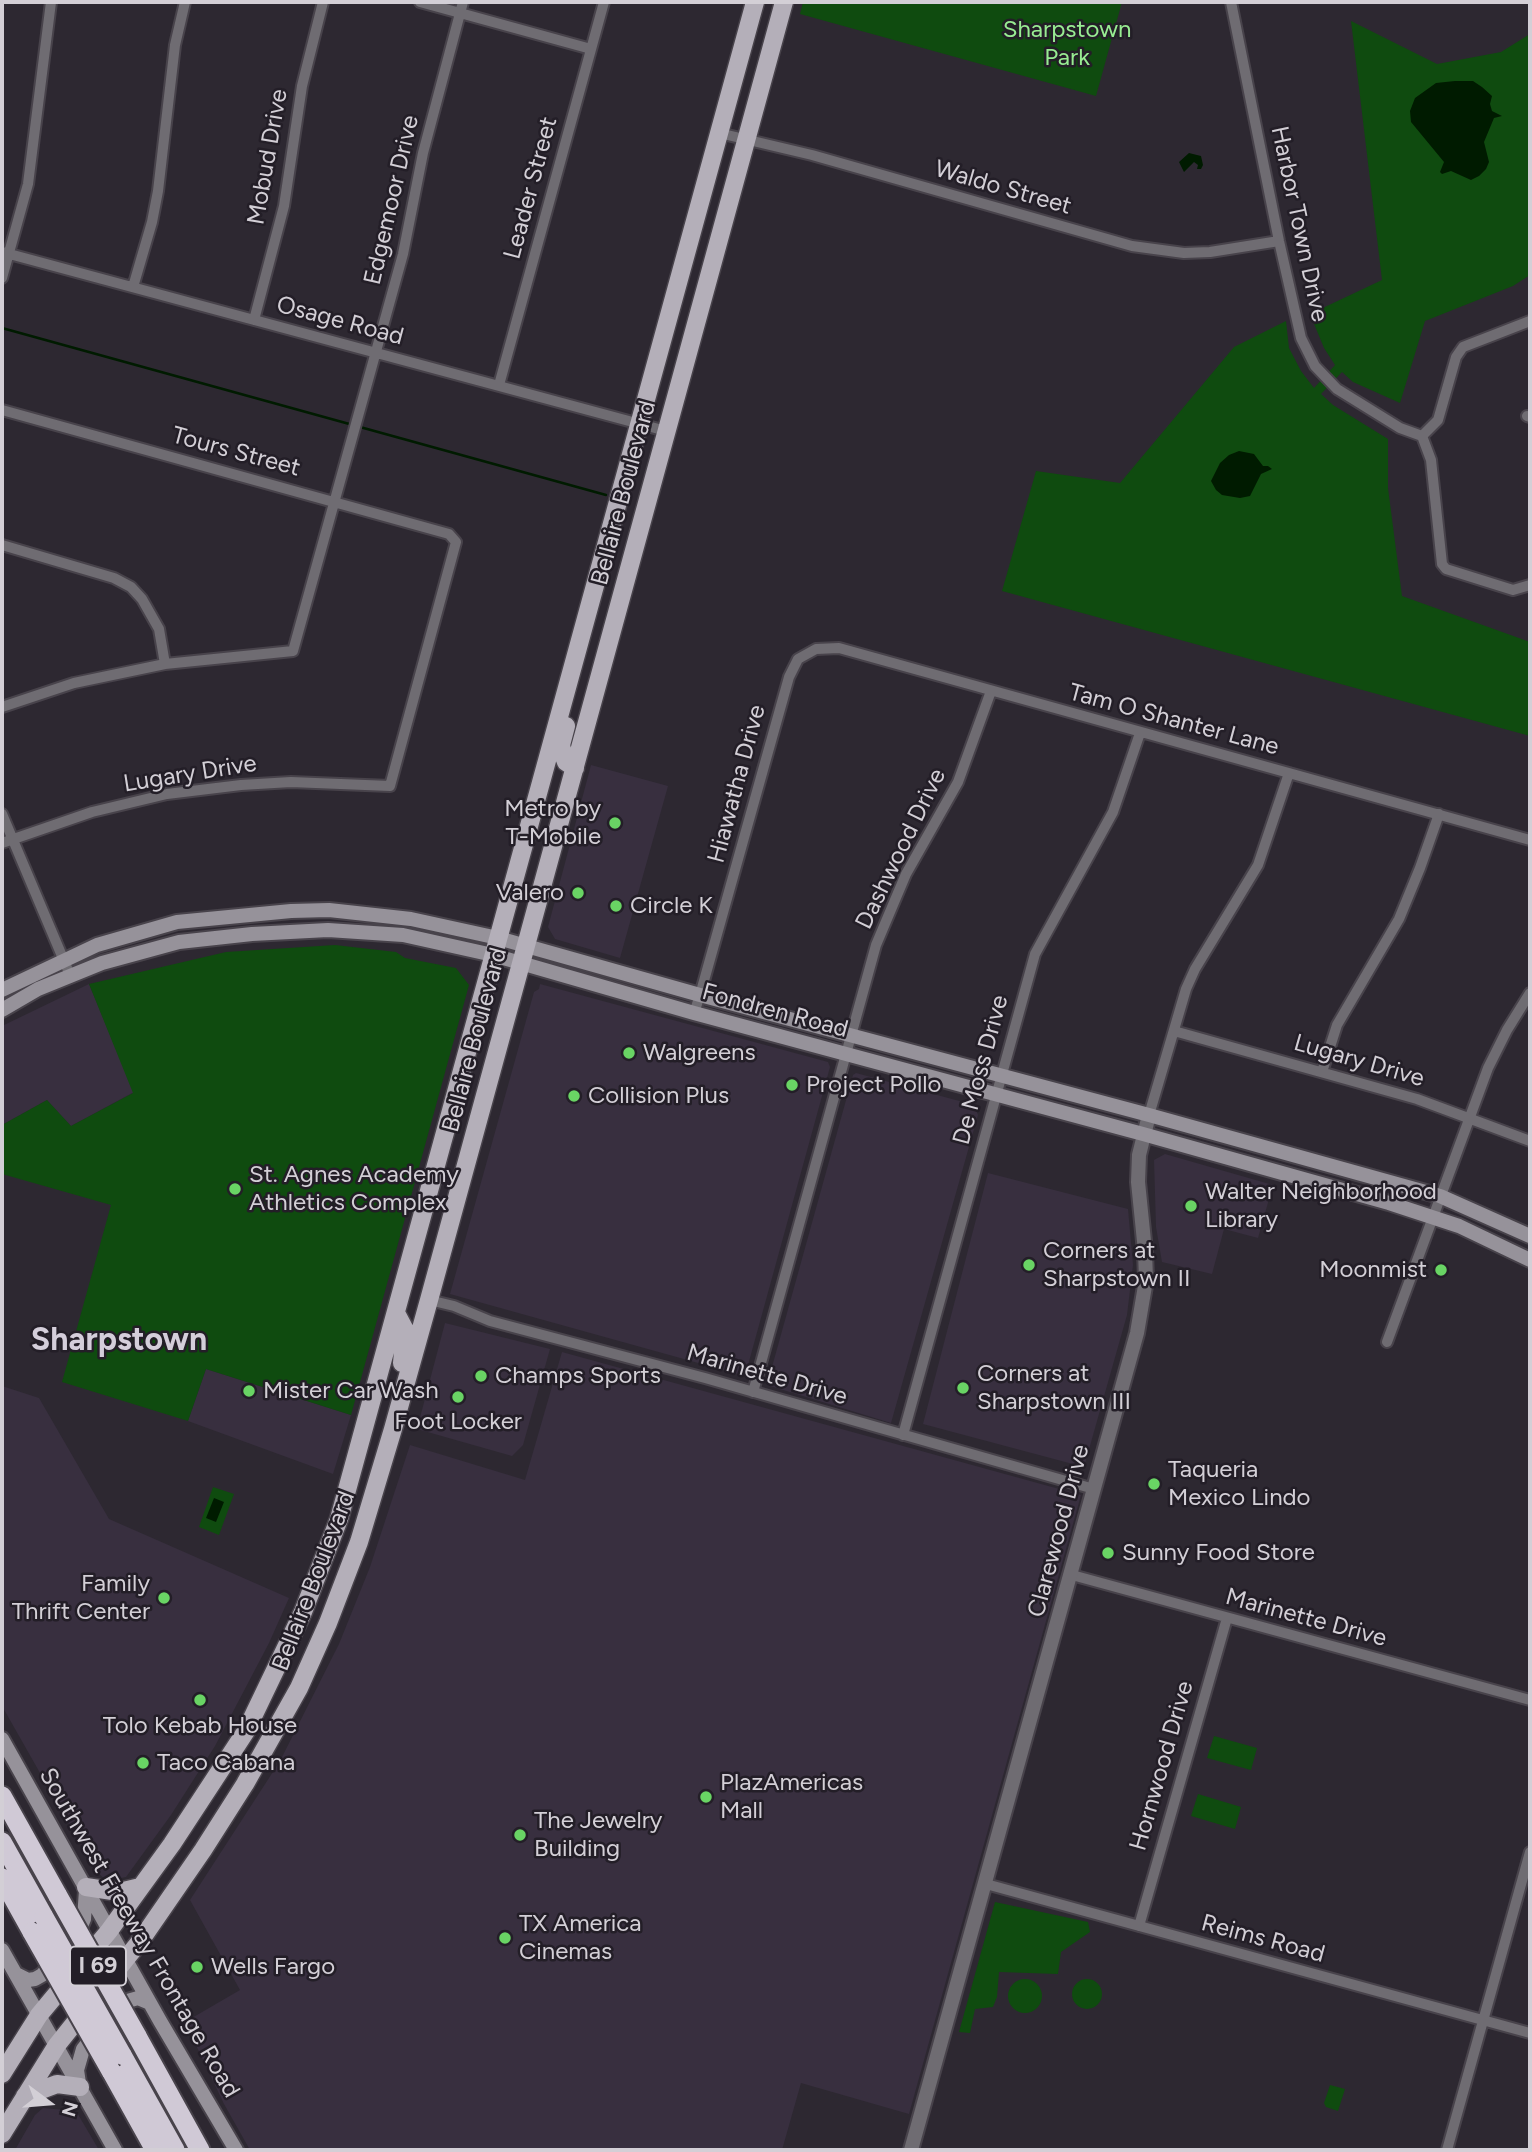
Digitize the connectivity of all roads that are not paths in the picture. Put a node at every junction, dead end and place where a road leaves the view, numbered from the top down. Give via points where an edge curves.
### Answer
1 (51, 2) edge
2 (184, 2) edge
3 (323, 2) edge
4 (420, 2) edge
5 (604, 2) edge
6 (755, 2) edge
7 (784, 2) edge
8 (1231, 2) edge
9 (462, 7) edge
10 (591, 49) junction
11 (719, 133) junction
12 (746, 140) junction
13 (1279, 241) junction
14 (5, 253) edge
15 (2, 278) edge
16 (133, 287) junction
17 (254, 320) junction
18 (1530, 321) edge
19 (376, 353) junction
20 (499, 385) junction
21 (2, 410) edge
22 (639, 424) junction
23 (666, 431) junction
24 (1422, 436) junction
25 (334, 501) junction
26 (2, 545) edge
27 (597, 577) junction
28 (625, 584) junction
29 (1530, 585) edge
30 (807, 652) joint
31 (165, 664) junction
32 (570, 674) junction
33 (991, 691) junction
34 (2, 707) edge
35 (1140, 733) junction
36 (575, 768) junction
37 (1289, 773) junction
38 (390, 786) joint
39 (2, 814) edge
40 (1439, 814) junction
41 (1530, 840) edge
42 (7, 841) edge
43 (329, 910) junction
44 (328, 930) junction
45 (495, 947) junction
46 (524, 955) junction
47 (64, 961) junction
48 (70, 975) junction
49 (2, 990) edge
50 (1530, 993) edge
51 (701, 995) junction
52 (2, 1010) edge
53 (694, 1013) junction
54 (1174, 1031) junction
55 (851, 1036) junction
56 (846, 1054) junction
57 (1322, 1072) junction
58 (1000, 1076) junction
59 (996, 1094) junction
60 (1149, 1115) junction
61 (1470, 1117) junction
62 (1143, 1134) junction
63 (1530, 1141) edge
64 (1440, 1196) junction
65 (426, 1201) junction
66 (1433, 1216) junction
67 (1530, 1236) edge
68 (1530, 1260) edge
69 (429, 1300) junction
70 (396, 1313) junction
71 (1387, 1342) dead end
72 (405, 1386) junction
73 (753, 1392) junction
74 (903, 1435) junction
75 (1094, 1489) junction
76 (1072, 1575) junction
77 (1227, 1618) junction
78 (1530, 1700) edge
79 (2, 1739) edge
80 (2, 1796) edge
81 (2, 1842) edge
82 (1530, 1852) edge
83 (2, 1878) edge
84 (986, 1884) junction
85 (86, 1887) junction
86 (140, 1888) junction
87 (38, 1925) junction
88 (1139, 1926) junction
89 (109, 1931) junction
90 (2, 1950) edge
91 (126, 1959) junction
92 (16, 1974) junction
93 (150, 2003) junction
94 (39, 2015) junction
95 (1484, 2021) junction
96 (1530, 2033) edge
97 (57, 2045) junction
98 (116, 2063) junction
99 (2, 2074) edge
100 (80, 2087) junction
101 (25, 2096) junction
102 (2, 2134) edge
103 (115, 2150) edge
104 (155, 2150) edge
105 (175, 2150) edge
106 (200, 2150) edge
107 (236, 2150) edge
108 (911, 2150) edge
109 (1447, 2150) edge

1 - 14 street via 27,184
2 - 16 street via 158,191
3 - 17 street, Mobud Drive via 302,86 284,206
4 - 9 street
5 - 10 street, Leader Street
6 - 11 main road, Bellaire Boulevard
7 - 12 main road, Bellaire Boulevard
8 - 13 street, Harbor Town Drive
9 - 10 street
9 - 19 street, Edgemoor Drive
10 - 20 street, Leader Street
11 - 12 street, Waldo Street
11 - 22 main road, Bellaire Boulevard
12 - 13 street, Waldo Street via 1132,246 1184,253
12 - 23 main road, Bellaire Boulevard
13 - 24 street, Harbor Town Drive via 1297,326 1315,366 1350,398
14 - 15 street
14 - 16 street, Osage Road
16 - 17 street, Osage Road
17 - 19 street, Osage Road
18 - 24 street via 1463,347 1435,425
19 - 20 street, Osage Road
19 - 25 street, Edgemoor Drive
20 - 22 street, Osage Road
21 - 25 street, Tours Street
22 - 23 street, Osage Road
22 - 27 main road, Bellaire Boulevard
23 - 28 main road, Bellaire Boulevard
24 - 29 street via 1431,460 1442,564 1513,590
25 - 31 street, Edgemoor Drive via 293,651
25 - 38 street, Tours Street via 449,534 456,541
26 - 31 street via 131,587 159,629
27 - 28 main road
27 - 32 main road, Bellaire Boulevard
28 - 36 main road, Bellaire Boulevard
30 - 33 street, Tam O Shanter Lane via 838,648
30 - 51 street, Hiawatha Drive via 789,677
31 - 34 street via 74,683
32 - 36 main road via 572,699 561,745 566,762
32 - 45 main road, Bellaire Boulevard
33 - 35 street, Tam O Shanter Lane
33 - 55 street, Dashwood Drive via 958,782 886,919
35 - 37 street, Tam O Shanter Lane
35 - 58 street, De Moss Drive via 1113,812 1035,954
36 - 46 main road, Bellaire Boulevard
37 - 40 street, Tam O Shanter Lane
37 - 54 street, Clarewood Drive via 1258,865 1195,969
38 - 42 street, Lugary Drive via 290,782 167,794 92,812
39 - 42 street
40 - 41 street, Tam O Shanter Lane
40 - 57 street via 1399,919 1337,1025
42 - 47 street
43 - 44 main road
43 - 45 main road, Fondren Road via 411,919
43 - 47 main road, Fondren Road via 177,922 97,945
44 - 45 main road, Fondren Road
44 - 48 main road, Fondren Road via 179,942
45 - 46 main road, Fondren Road
45 - 65 main road, Bellaire Boulevard
46 - 51 main road, Fondren Road
46 - 53 main road, Fondren Road
46 - 69 main road, Bellaire Boulevard
47 - 48 street
47 - 49 main road, Fondren Road
48 - 52 main road, Fondren Road
50 - 61 street via 1498,1049
51 - 53 street, Hiawatha Drive
51 - 55 main road, Fondren Road
53 - 56 main road, Fondren Road
54 - 57 street, Lugary Drive
54 - 60 street, Clarewood Drive
55 - 56 street, Dashwood Drive
55 - 58 main road, Fondren Road
56 - 59 main road, Fondren Road
56 - 73 street, Dashwood Drive
57 - 61 street, Lugary Drive
58 - 59 street, De Moss Drive
58 - 60 main road, Fondren Road
59 - 62 main road, Fondren Road
59 - 74 street, De Moss Drive
60 - 62 street, Clarewood Drive
60 - 64 main road, Fondren Road
61 - 63 street, Lugary Drive
61 - 64 street
62 - 66 main road, Fondren Road
62 - 75 street, Clarewood Drive via 1138,1182 1145,1251 1143,1303
64 - 66 street
64 - 67 main road, Fondren Road
65 - 69 main road via 428,1227 416,1284 420,1297
65 - 70 main road, Bellaire Boulevard
66 - 68 main road, Fondren Road
66 - 71 street
69 - 72 main road, Bellaire Boulevard
69 - 73 street, Marinette Drive via 490,1321
70 - 72 main road via 405,1330 401,1377
70 - 86 main road, Bellaire Boulevard via 339,1519 303,1612 246,1731
72 - 91 main road, Bellaire Boulevard via 359,1542 299,1688 213,1835
73 - 74 street, Marinette Drive
74 - 75 street, Marinette Drive
75 - 76 street, Clarewood Drive
76 - 77 street, Marinette Drive
76 - 84 street, Clarewood Drive
77 - 78 street, Marinette Drive
77 - 88 street, Hornwood Drive
79 - 85 main road, Southwest Freeway Frontage Road
80 - 106 highway, I 69, bridge
81 - 87 highway
82 - 95 street
83 - 87 highway, I 69
84 - 88 street, Reims Road
84 - 108 street, Clarewood Drive
85 - 86 main road via 119,1892
85 - 89 main road, Southwest Freeway Frontage Road
85 - 92 main road via 84,1919 78,1933 42,1975 28,1980
86 - 89 main road, Bellaire Boulevard
87 - 98 highway, I 69, bridge
88 - 95 street, Reims Road
89 - 91 main road, Southwest Freeway Frontage Road
89 - 94 main road, Bellaire Boulevard
90 - 92 main road
91 - 93 main road, Southwest Freeway Frontage Road
91 - 97 main road, Bellaire Boulevard
92 - 94 main road
93 - 100 main road via 138,1998 124,2002 98,2030 83,2049 77,2070
93 - 107 main road, Southwest Freeway Frontage Road
94 - 97 main road
94 - 99 main road, Bellaire Boulevard
95 - 96 street, Reims Road
95 - 109 street
97 - 100 main road
97 - 101 main road, Bellaire Boulevard
98 - 104 highway, I 69
98 - 105 highway
100 - 101 main road via 57,2084
100 - 103 main road
101 - 102 main road, Bellaire Boulevard

